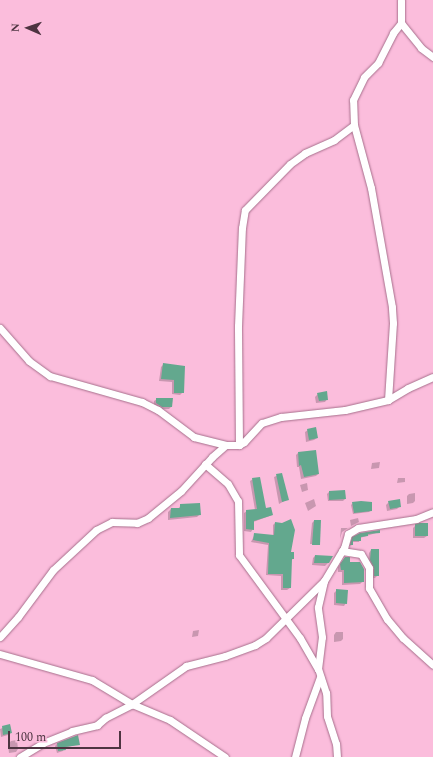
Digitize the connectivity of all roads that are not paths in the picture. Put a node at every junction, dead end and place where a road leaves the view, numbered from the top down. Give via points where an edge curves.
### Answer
1 (401, 0) edge
2 (401, 23) junction
3 (433, 57) edge
4 (354, 125) junction
5 (0, 328) edge
6 (433, 377) edge
7 (388, 400) junction
8 (226, 445) junction
9 (239, 445) junction
10 (205, 464) junction
11 (433, 512) edge
12 (342, 551) junction
13 (324, 582) junction
14 (285, 619) junction
15 (0, 637) edge
16 (0, 654) edge
17 (433, 665) edge
18 (319, 673) junction
19 (132, 704) junction
20 (20, 757) edge
21 (225, 757) edge
22 (294, 757) edge
23 (337, 757) edge

1 - 2 street
2 - 3 street via 421,48
2 - 4 street via 378,63 364,77 355,93
4 - 7 street via 372,188 392,307
4 - 9 street via 334,140 300,156 245,210 238,326
5 - 8 street via 29,361 50,376 142,402 158,410 194,437
6 - 7 street
7 - 9 street via 345,410 281,417 262,423
8 - 9 street
8 - 10 street
10 - 14 street via 228,484 238,501 239,555
10 - 15 street via 182,491 148,518 138,523 112,522 96,530 53,570
11 - 12 street via 416,519 358,528 348,534
12 - 13 street
12 - 17 street via 361,554 369,568 369,588 387,619 403,638
13 - 14 street
13 - 18 street via 318,608 322,637
14 - 18 street via 300,638
14 - 19 street via 255,645 186,666
16 - 19 street via 92,680
18 - 22 street
18 - 23 street via 326,693 327,716 336,744
19 - 20 street via 97,725 72,731 43,743
19 - 21 street via 170,720

